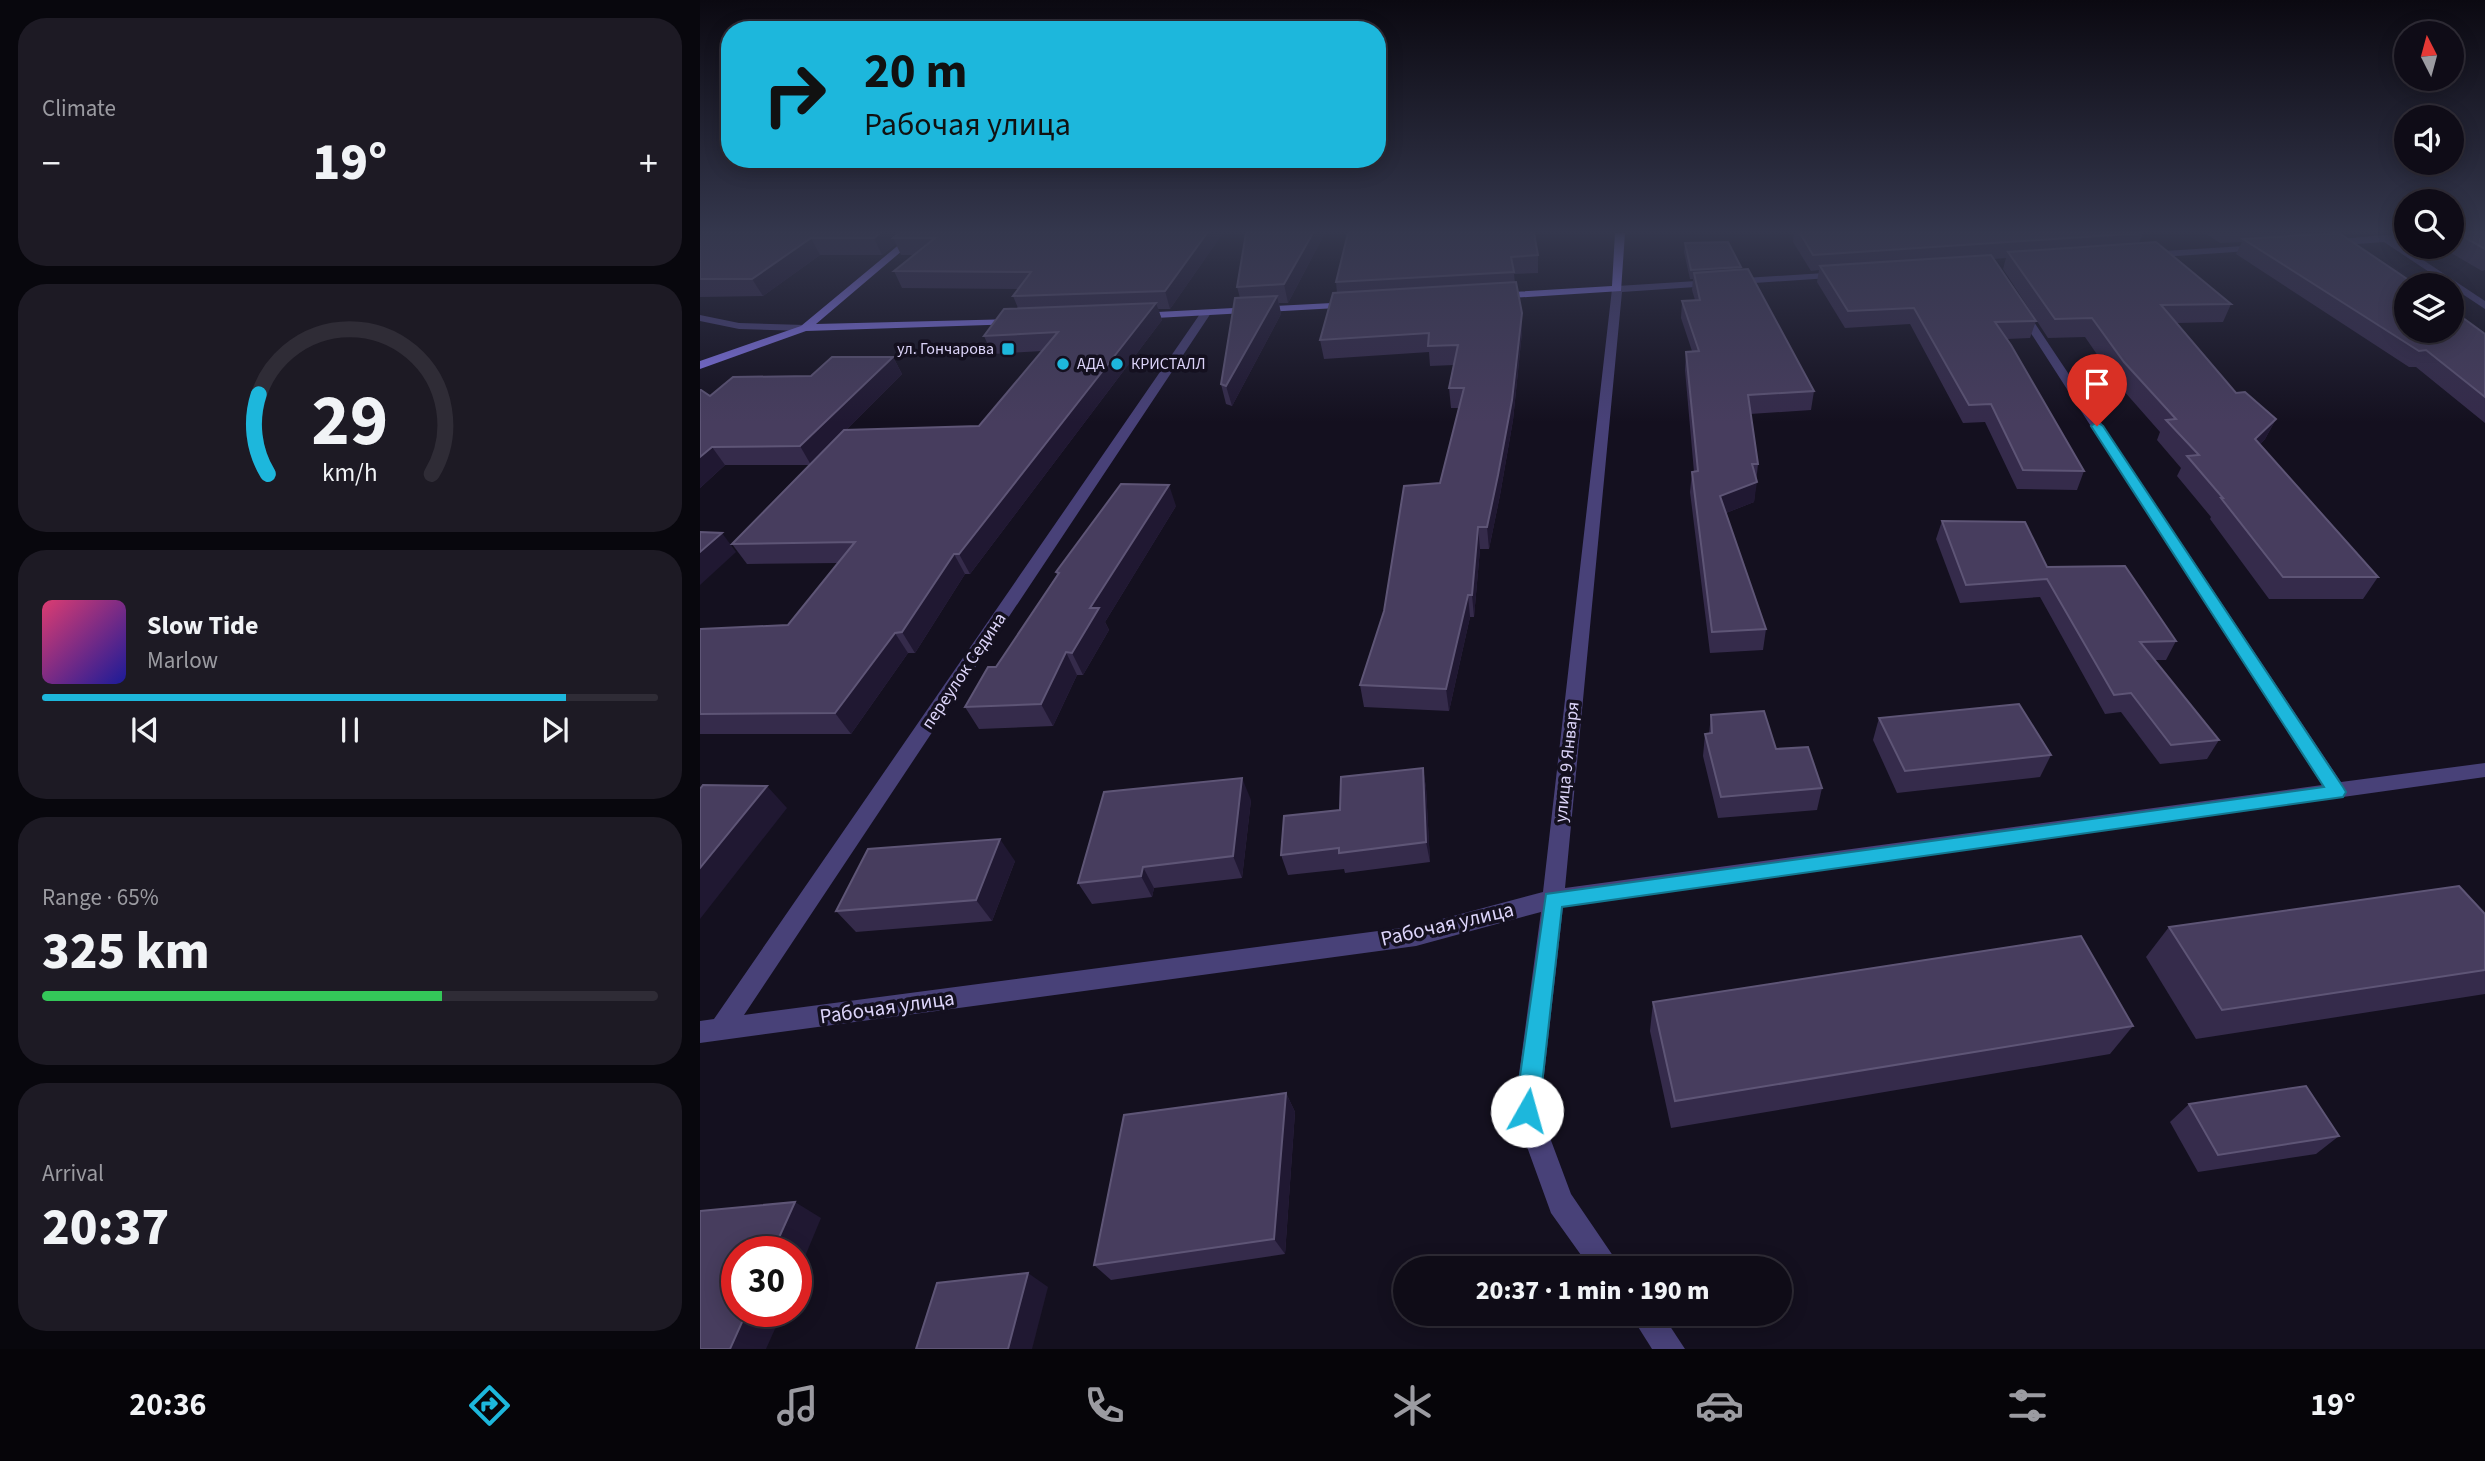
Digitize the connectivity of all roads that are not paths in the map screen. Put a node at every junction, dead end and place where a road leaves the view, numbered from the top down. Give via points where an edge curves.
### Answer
1 (843, 296) edge
2 (1498, 296) edge
3 (1616, 296) edge
4 (2470, 296) edge
5 (1480, 297) edge
6 (2015, 301) edge
7 (1370, 303) edge
8 (2485, 306) edge
9 (1206, 313) junction
10 (700, 317) edge
11 (1123, 317) edge
12 (1025, 321) edge
13 (805, 328) junction
14 (700, 365) edge
15 (2485, 770) edge
16 (2337, 792) junction
17 (1553, 900) junction
18 (711, 1031) edge
19 (1599, 1256) edge
20 (1653, 1326) edge
21 (1670, 1349) edge

1 - 13 street
2 - 5 street
3 - 17 street, улица 9 Января
4 - 8 street
6 - 16 street
7 - 9 street
9 - 11 street
9 - 18 street, переулок Седина
10 - 13 street via 739,326
12 - 13 street
13 - 14 street
15 - 16 street, Рабочая улица
16 - 17 street, Рабочая улица
17 - 18 street, Рабочая улица via 1416,936
17 - 19 street, улица 9 Января via 1527,1111 1561,1203
20 - 21 street

